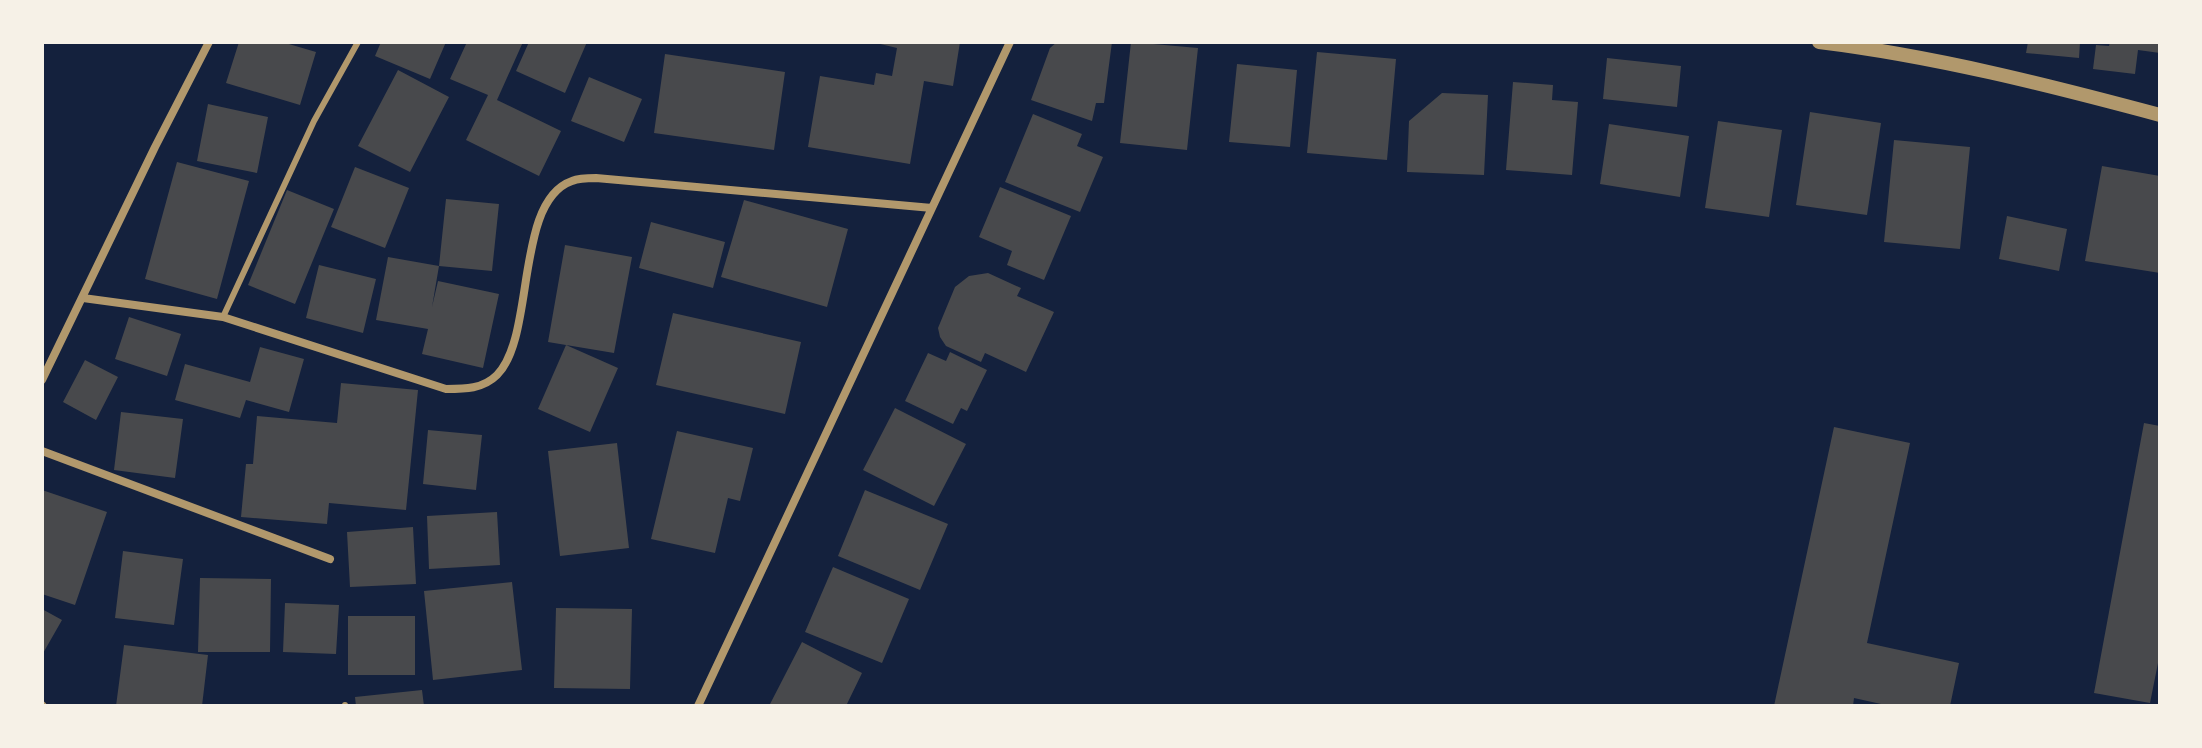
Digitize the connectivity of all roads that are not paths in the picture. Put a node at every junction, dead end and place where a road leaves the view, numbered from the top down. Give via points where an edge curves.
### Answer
1 (209, 42) edge
2 (358, 42) edge
3 (1010, 42) edge
4 (1819, 42) edge
5 (1886, 46) edge
6 (2160, 115) edge
7 (932, 208) junction
8 (83, 298) junction
9 (223, 317) junction
10 (42, 380) edge
11 (42, 451) edge
12 (330, 559) dead end
13 (698, 706) edge

1 - 8 street
2 - 9 lane via 314,121
3 - 7 street
4 - 5 street
5 - 6 street
7 - 9 street via 596,178 571,181 551,195 539,218 511,351 497,374 474,389 446,389
7 - 13 street
8 - 9 street
8 - 10 street
11 - 12 street

